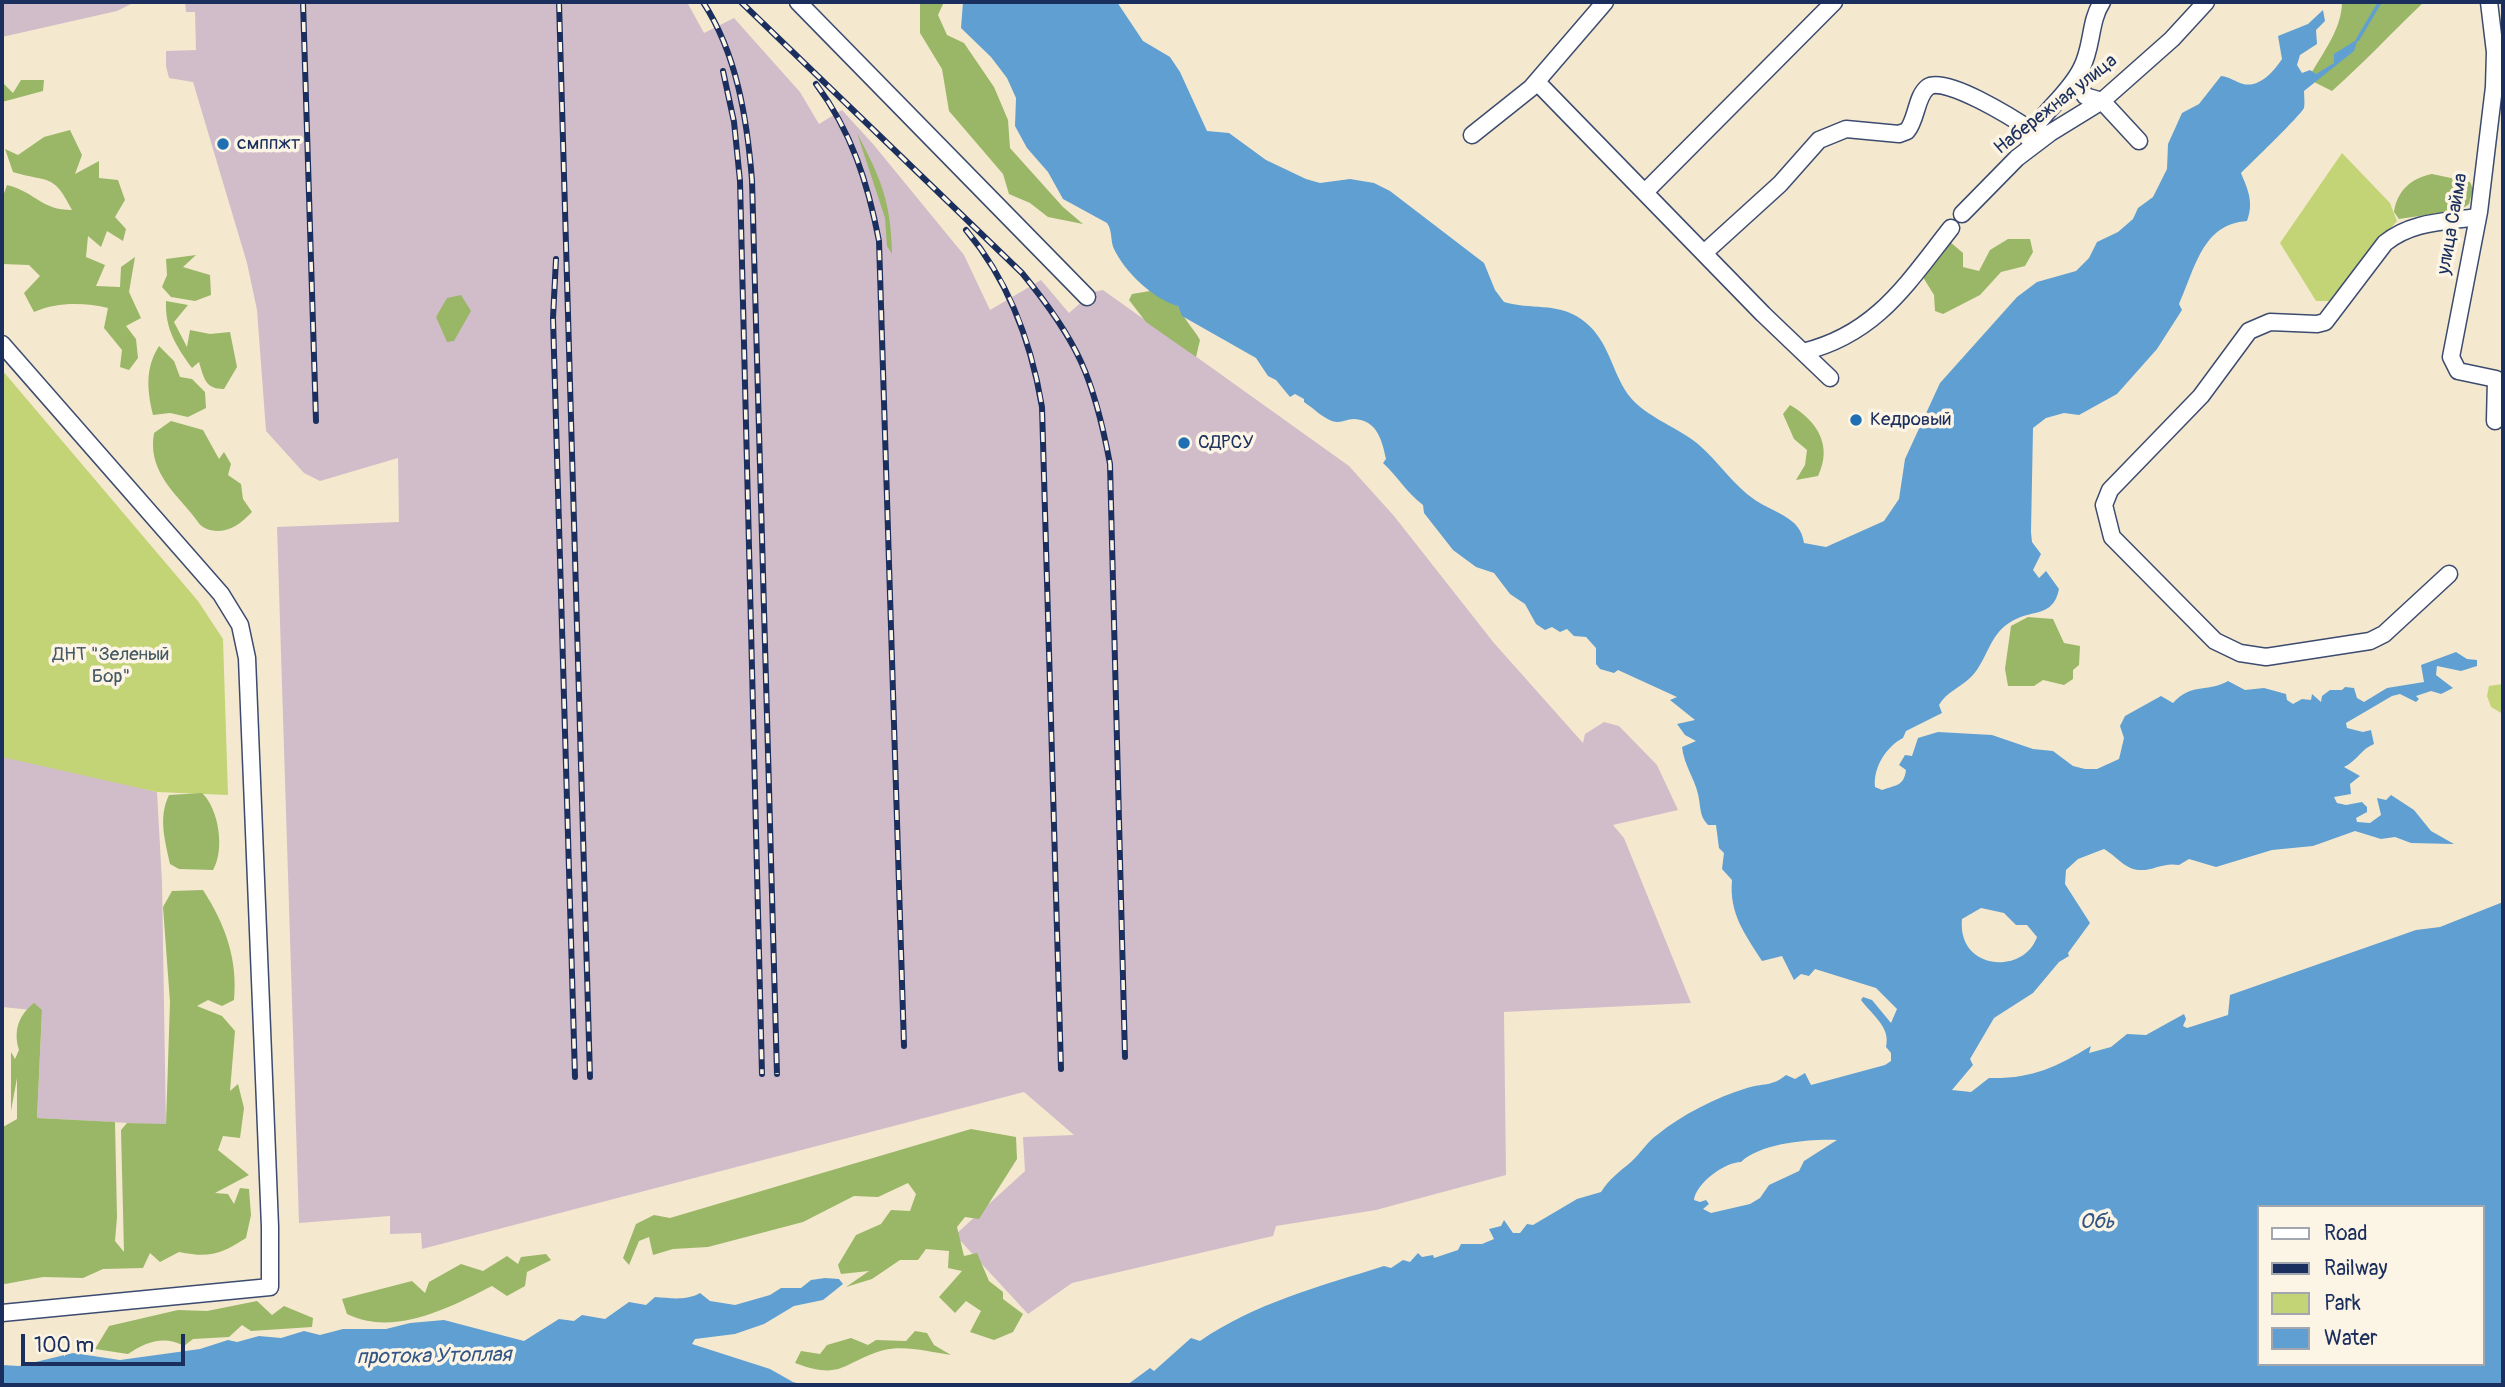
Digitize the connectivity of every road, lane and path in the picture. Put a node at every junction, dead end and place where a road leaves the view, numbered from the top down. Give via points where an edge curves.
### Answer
1 (798, 2) edge
2 (1605, 2) edge
3 (1834, 2) edge
4 (2102, 2) edge
5 (2206, 2) edge
6 (2489, 2) edge
7 (2076, 78) junction
8 (1537, 82) junction
9 (2102, 101) junction
10 (2032, 131) junction
11 (1472, 135) dead end
12 (2139, 141) dead end
13 (2017, 158) junction
14 (1646, 191) junction
15 (1962, 214) dead end
16 (2477, 217) junction
17 (1951, 229) dead end
18 (1704, 253) junction
19 (1087, 298) dead end
20 (2, 344) edge
21 (1803, 352) junction
22 (1830, 378) dead end
23 (2495, 421) dead end
24 (2449, 574) dead end
25 (2, 1313) edge

1 - 19 street
2 - 8 street
3 - 14 street
4 - 7 street via 2094,17 2087,57
5 - 9 street, Набережная улица
6 - 16 street, улица Сайма via 2495,64
7 - 9 street via 2085,96
7 - 10 street
8 - 11 street
8 - 14 street
9 - 12 street
9 - 13 street, Набережная улица
10 - 13 street
10 - 18 street via 1965,94 1942,84 1932,85 1924,92 1907,131 1846,129 1819,140 1780,184
13 - 15 street, Набережная улица
14 - 18 street
16 - 23 street, улица Сайма via 2451,357 2458,371 2496,379
16 - 24 street via 2410,227 2396,234 2325,322 2270,322 2249,331 2201,396 2110,490 2104,505 2112,537 2215,640 2240,653 2287,656 2370,641 2384,634
17 - 21 street via 1868,324 1834,344
18 - 21 street
20 - 25 street via 221,594 240,625 247,658 270,1227 270,1287
21 - 22 street

